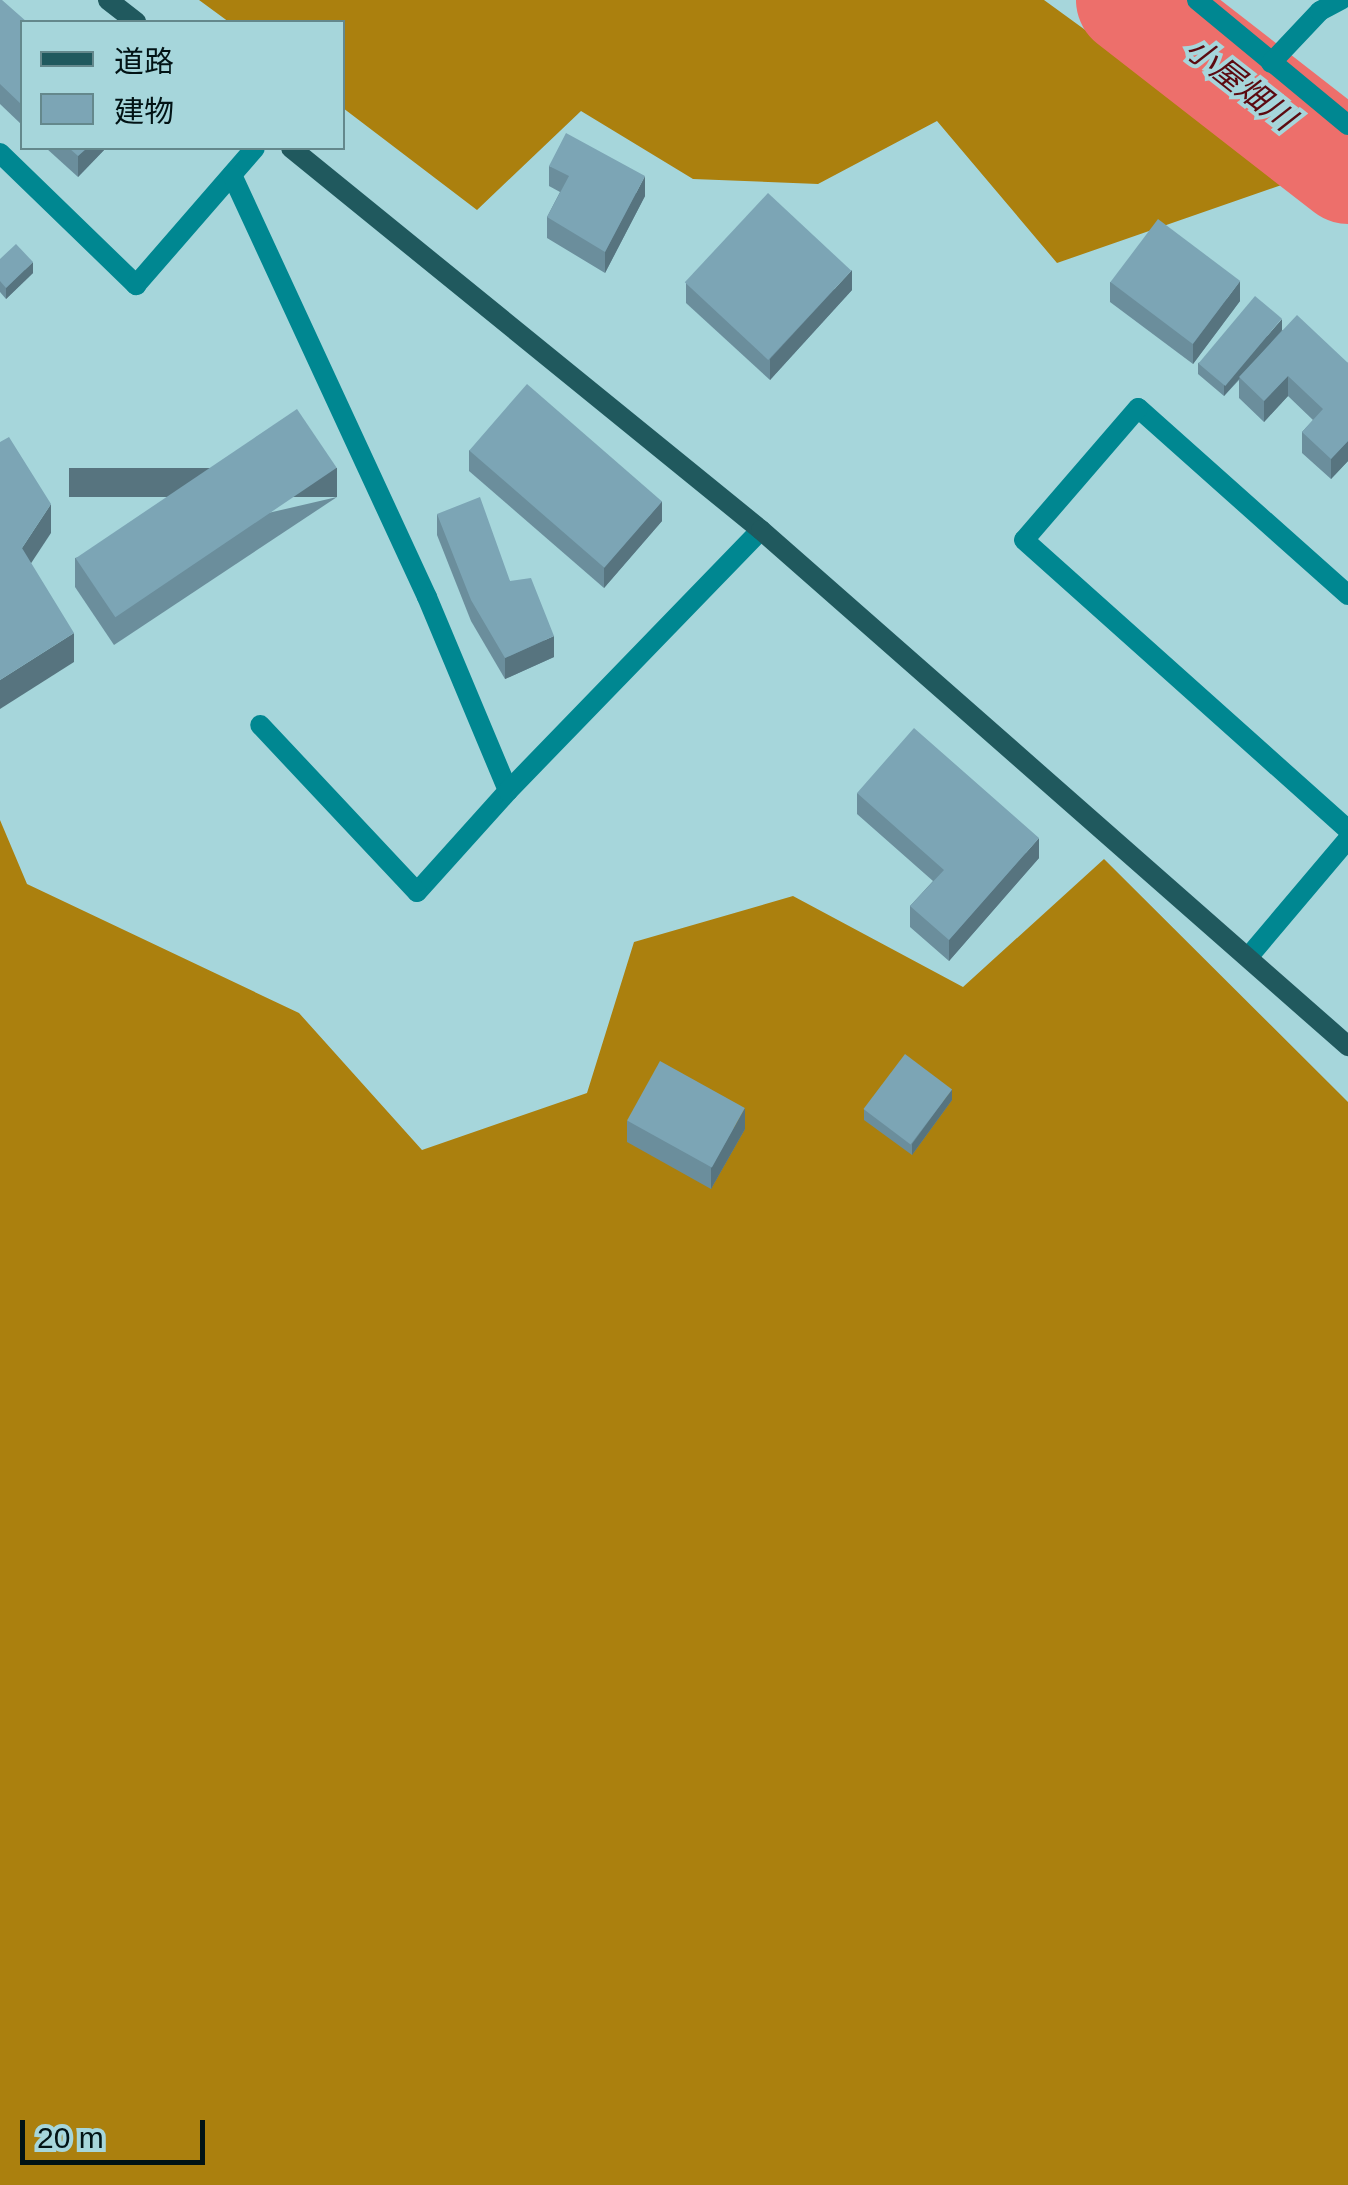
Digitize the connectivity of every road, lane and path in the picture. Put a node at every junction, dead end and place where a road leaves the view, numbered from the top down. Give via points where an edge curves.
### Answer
1 (108, 0) edge
2 (1197, 0) edge
3 (1341, 0) edge
4 (133, 20) edge
5 (1271, 62) junction
6 (1348, 125) edge
7 (253, 150) edge
8 (293, 150) edge
9 (0, 153) edge
10 (232, 175) junction
11 (761, 530) junction
12 (1348, 595) edge
13 (260, 725) dead end
14 (508, 791) junction
15 (1348, 830) edge
16 (1348, 839) edge
17 (1250, 955) junction
18 (1348, 1046) edge

1 - 4 street
2 - 5 street
3 - 5 street via 1320,11
5 - 6 street
7 - 10 street
8 - 11 street
9 - 10 street via 136,285
10 - 14 street via 427,597
11 - 14 street
11 - 17 street
12 - 15 street via 1138,408 1024,540
13 - 14 street via 416,892
16 - 17 street
17 - 18 street

